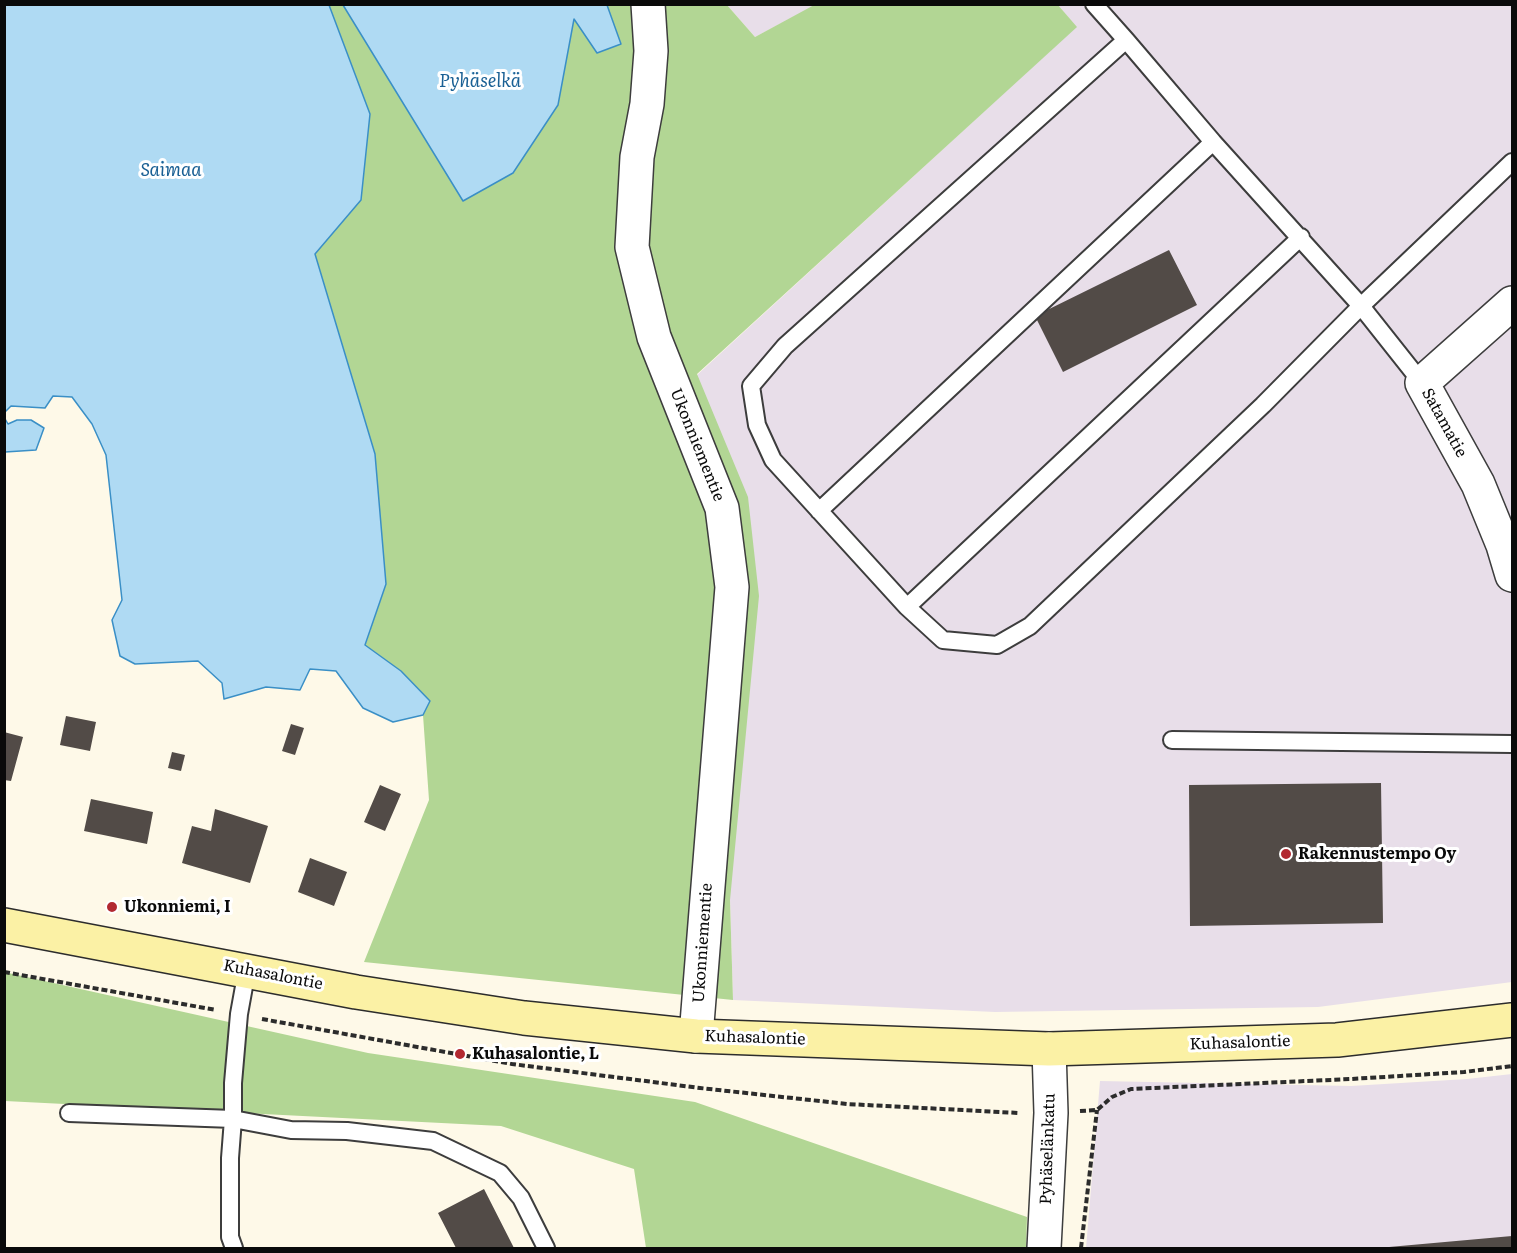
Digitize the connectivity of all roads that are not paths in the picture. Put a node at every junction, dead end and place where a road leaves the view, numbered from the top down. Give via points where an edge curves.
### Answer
1 (648, 4) edge
2 (1094, 4) edge
3 (1126, 40) junction
4 (1213, 142) junction
5 (1512, 162) edge
6 (1301, 237) junction
7 (1512, 303) edge
8 (1361, 306) junction
9 (1422, 383) junction
10 (819, 511) junction
11 (1512, 575) edge
12 (907, 607) junction
13 (1172, 740) dead end
14 (1512, 744) edge
15 (4, 925) edge
16 (247, 970) junction
17 (1512, 1020) edge
18 (696, 1036) junction
19 (1049, 1049) junction
20 (69, 1113) dead end
21 (234, 1119) junction
22 (234, 1248) edge
23 (546, 1248) edge
24 (1044, 1248) edge

1 - 18 street, Ukonniementie via 648,104 637,157 632,247 654,337 722,508 732,587
2 - 3 lane
3 - 4 lane
3 - 10 lane via 785,346 751,386 757,425 773,460
4 - 6 lane
4 - 10 lane
5 - 8 lane
6 - 8 lane
6 - 12 lane
7 - 9 street, Satamatie
8 - 9 lane
8 - 12 lane via 1263,405 1030,626 997,645 943,640
9 - 11 street, Satamatie via 1478,484
10 - 12 lane
13 - 14 lane
15 - 16 main road, Kuhasalontie
16 - 18 main road, Kuhasalontie via 356,992 524,1018
16 - 21 lane via 239,1014
17 - 19 main road, Kuhasalontie via 1337,1040
18 - 19 main road, Kuhasalontie
19 - 24 street, Pyhäselänkatu via 1051,1113
20 - 21 lane
21 - 22 lane via 230,1158 230,1237
21 - 23 lane via 291,1130 347,1131 433,1141 500,1173 521,1198

